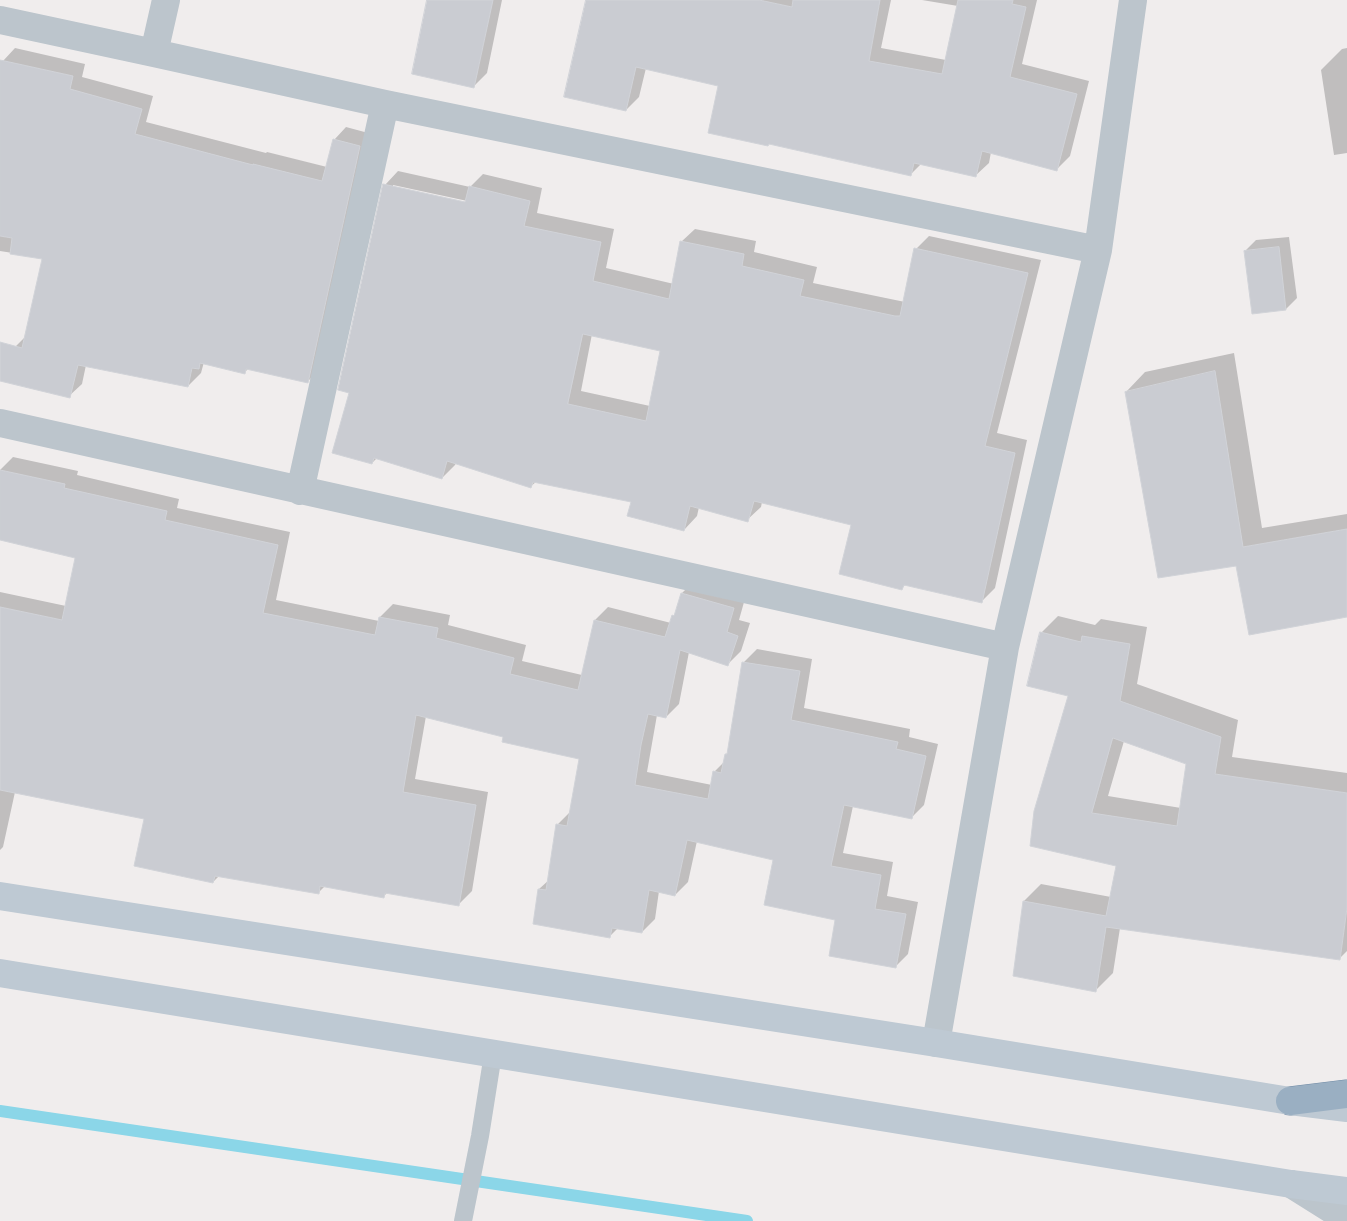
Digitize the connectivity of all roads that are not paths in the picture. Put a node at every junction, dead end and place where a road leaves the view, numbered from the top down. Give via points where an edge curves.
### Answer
1 (166, 0) edge
2 (1133, 0) edge
3 (0, 20) edge
4 (154, 52) junction
5 (385, 104) junction
6 (1098, 250) junction
7 (0, 423) edge
8 (300, 491) junction
9 (1005, 647) junction
10 (0, 896) edge
11 (0, 973) edge
12 (936, 1043) junction
13 (493, 1054) junction
14 (1347, 1094) edge
15 (1290, 1101) junction
16 (1347, 1108) edge
17 (1291, 1184) junction
18 (1347, 1191) edge
19 (1347, 1219) edge
20 (462, 1221) edge

1 - 4 street
2 - 6 street
3 - 4 street
4 - 5 street
5 - 6 street
5 - 8 street
6 - 9 street
7 - 8 street
8 - 9 street
9 - 12 street
10 - 12 main road
11 - 13 main road
12 - 15 main road
13 - 17 main road
13 - 20 lane
14 - 15 highway
15 - 16 main road
17 - 18 main road
17 - 19 street

